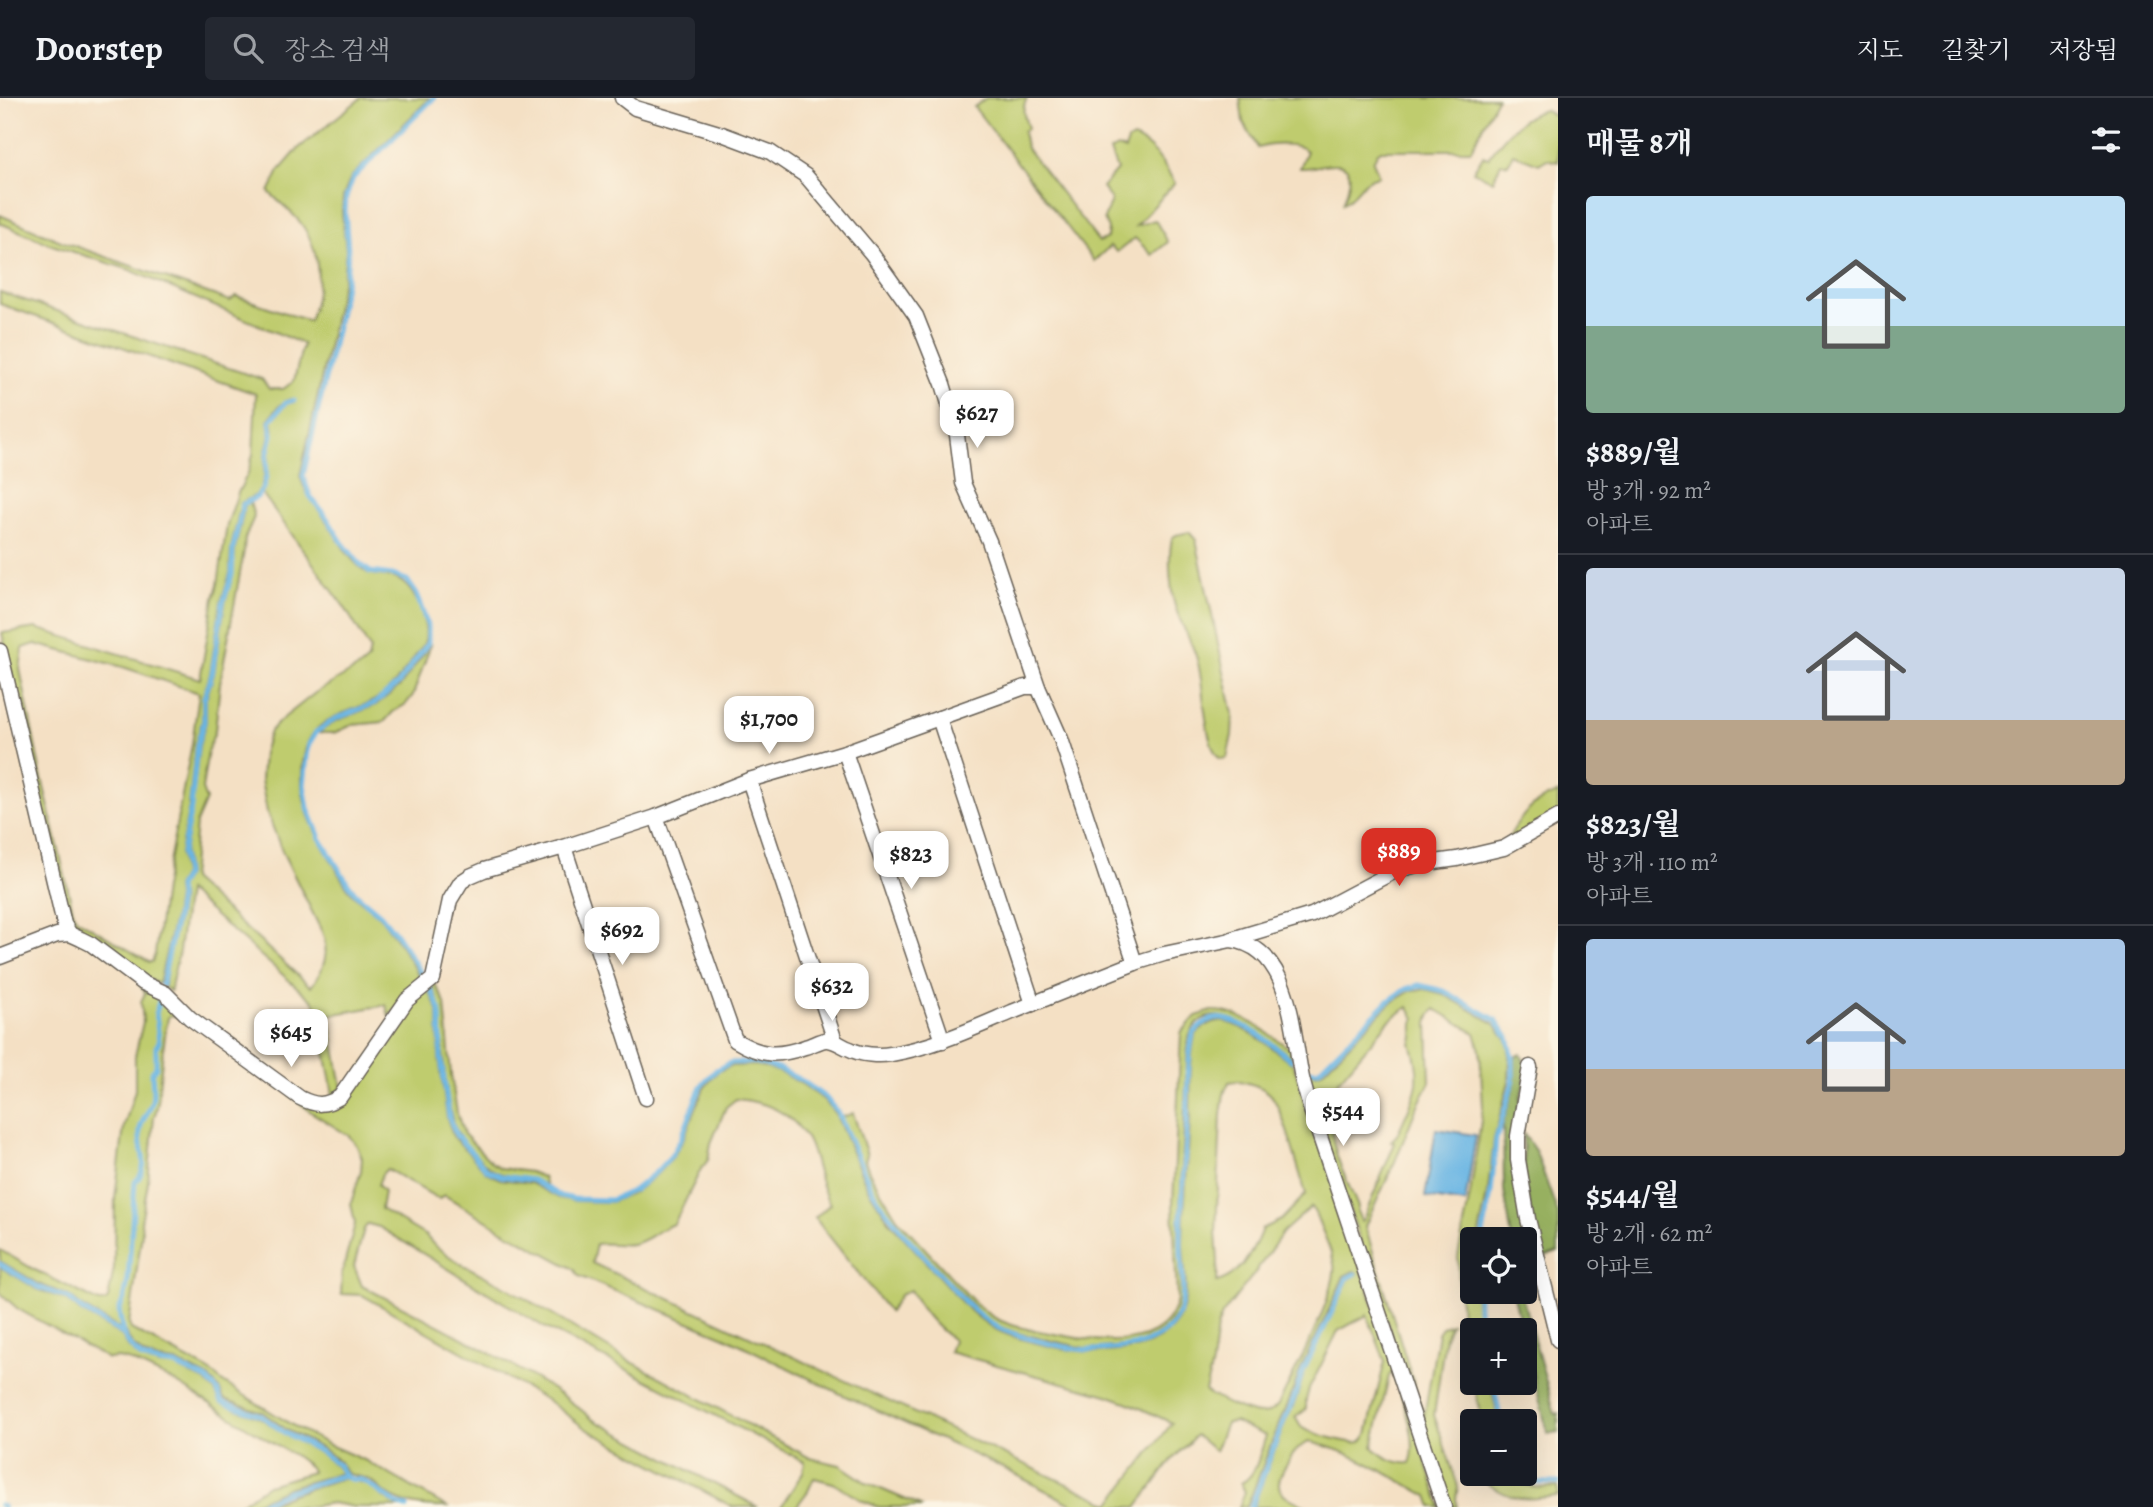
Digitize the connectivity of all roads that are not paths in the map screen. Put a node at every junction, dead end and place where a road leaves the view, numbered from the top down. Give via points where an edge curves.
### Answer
1 (622, 98) edge
2 (0, 651) edge
3 (1038, 687) junction
4 (939, 718) junction
5 (845, 752) junction
6 (749, 780) junction
7 (656, 817) junction
8 (1558, 817) edge
9 (564, 847) junction
10 (70, 934) junction
11 (1231, 940) junction
12 (0, 957) edge
13 (1135, 963) junction
14 (1033, 1004) junction
15 (835, 1041) junction
16 (943, 1041) junction
17 (1530, 1067) dead end
18 (646, 1098) dead end
19 (1558, 1340) edge
20 (1444, 1507) edge

1 - 3 street via 635,108 770,152 806,176 903,295 943,384 956,427 964,483 989,541
2 - 10 street
3 - 4 street via 1026,687
3 - 13 street via 1061,738
4 - 5 street
4 - 14 street
5 - 6 street
5 - 16 street
6 - 7 street
6 - 15 street
7 - 9 street
7 - 15 street via 735,1040 755,1051 779,1055
8 - 11 street via 1504,848 1395,870 1312,915
9 - 10 street via 484,870 461,882 450,900 433,979 407,1000 340,1097 323,1105 300,1098 190,1018 165,993
9 - 18 street
10 - 12 street
11 - 13 street
11 - 20 street via 1261,953 1282,984 1302,1079
13 - 14 street
14 - 16 street
15 - 16 street via 851,1050 887,1055
17 - 19 street via 1518,1160

